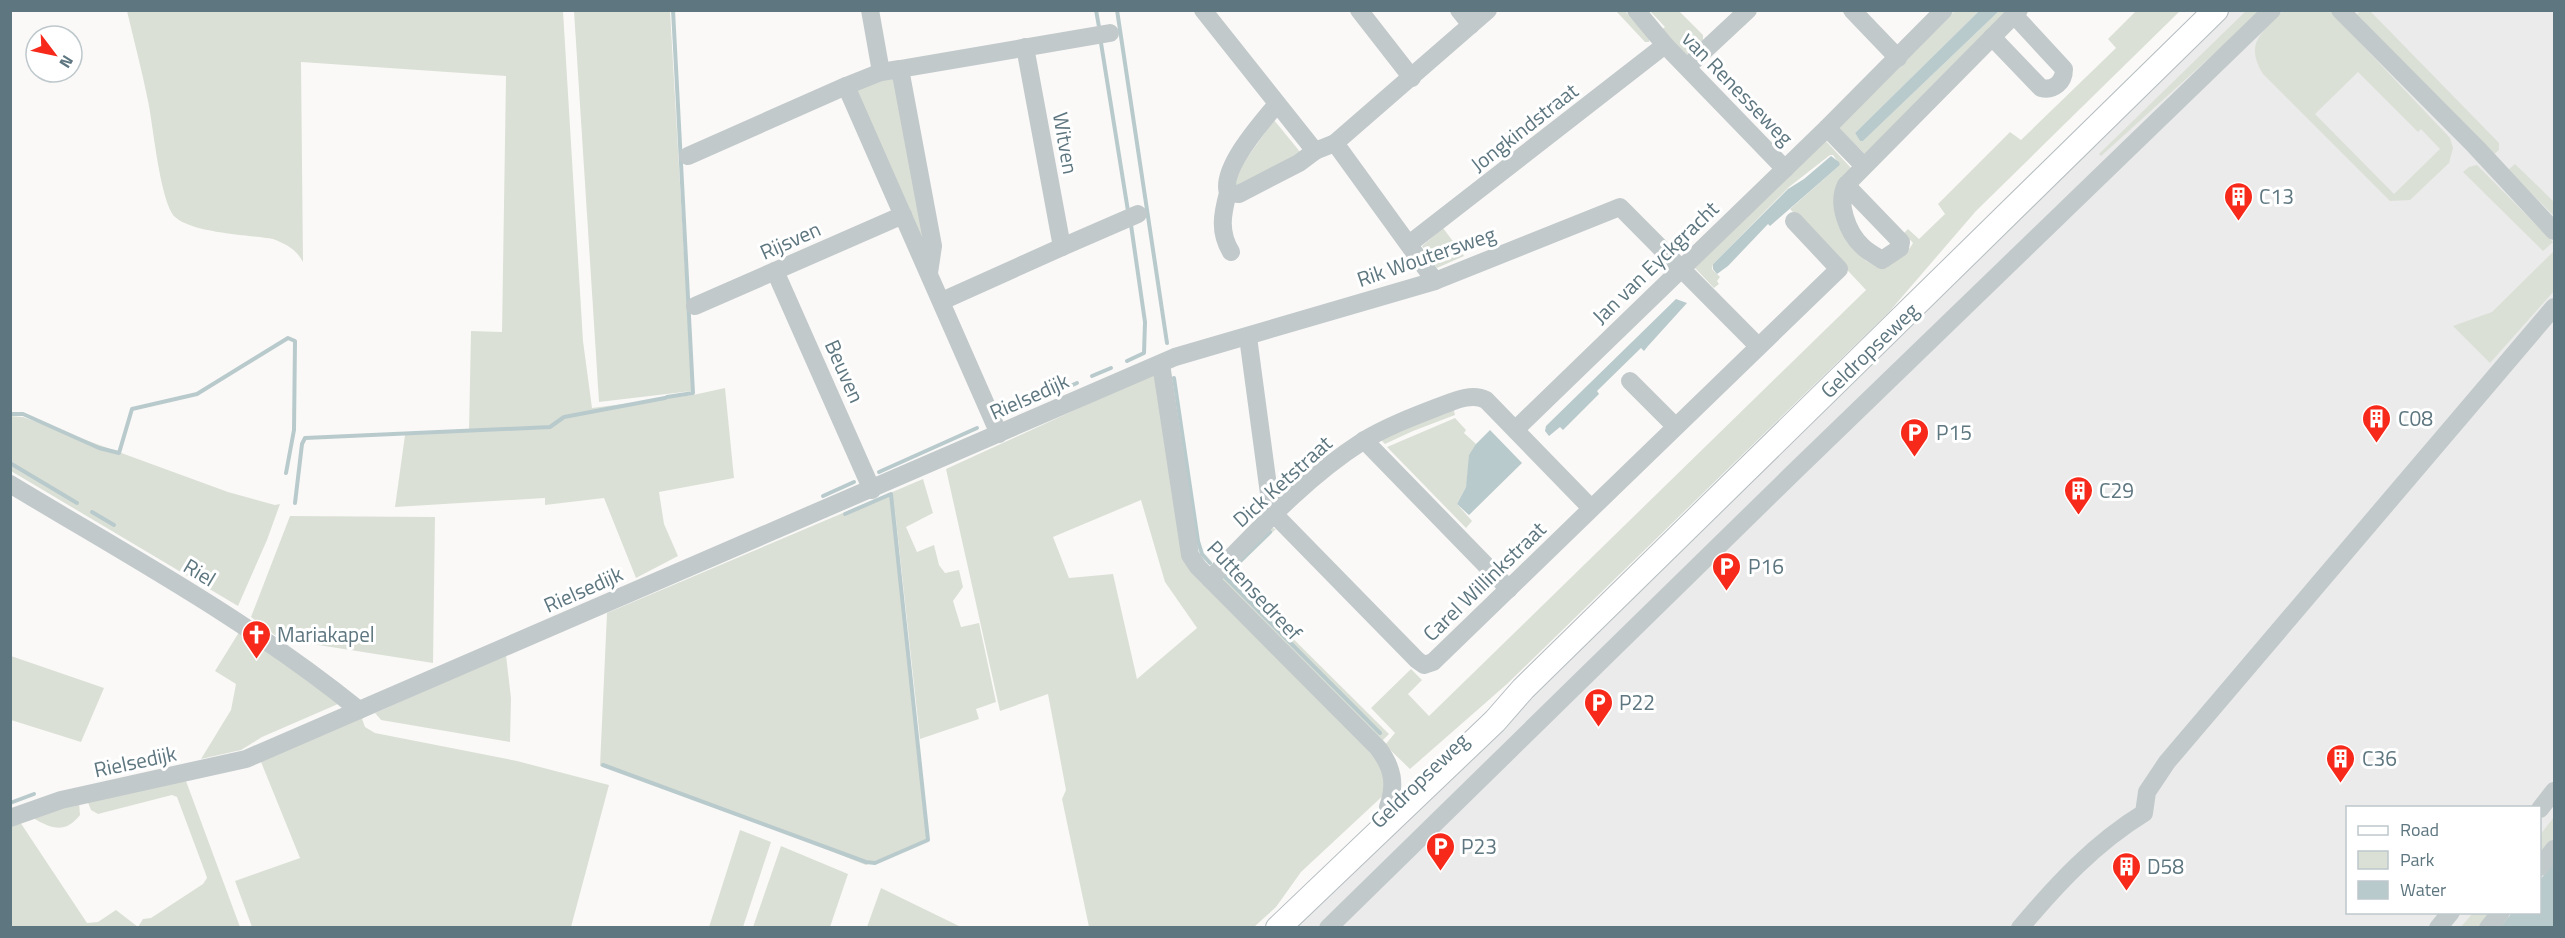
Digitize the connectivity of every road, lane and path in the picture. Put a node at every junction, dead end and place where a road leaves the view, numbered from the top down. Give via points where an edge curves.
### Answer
1 (870, 10) edge
2 (1203, 10) edge
3 (1359, 10) edge
4 (1459, 10) edge
5 (1488, 10) edge
6 (1636, 10) edge
7 (1748, 10) edge
8 (1852, 10) edge
9 (1944, 10) edge
10 (2216, 10) edge
11 (2272, 10) edge
12 (2340, 10) edge
13 (2016, 13) edge
14 (1471, 25) junction
15 (1110, 33) dead end
16 (1992, 37) junction
17 (1665, 45) junction
18 (1025, 47) junction
19 (1898, 57) junction
20 (1688, 66) junction
21 (900, 69) junction
22 (881, 72) junction
23 (1412, 78) junction
24 (846, 86) junction
25 (1276, 104) junction
26 (1827, 128) junction
27 (1335, 143) junction
28 (1315, 151) junction
29 (688, 156) dead end
30 (1863, 165) junction
31 (1785, 169) junction
32 (1846, 185) dead end
33 (1228, 193) junction
34 (903, 214) junction
35 (1138, 214) dead end
36 (1794, 221) dead end
37 (2553, 227) edge
38 (1409, 244) junction
39 (1062, 247) junction
40 (1231, 252) dead end
41 (1681, 267) junction
42 (775, 271) junction
43 (929, 273) junction
44 (1434, 281) junction
45 (942, 301) junction
46 (694, 306) dead end
47 (2554, 308) edge
48 (1248, 337) junction
49 (1758, 345) junction
50 (1161, 364) junction
51 (1629, 381) dead end
52 (1674, 426) junction
53 (1516, 429) junction
54 (999, 434) junction
55 (1364, 440) junction
56 (10, 484) edge
57 (872, 490) junction
58 (1591, 508) junction
59 (1274, 514) junction
60 (1210, 579) junction
61 (1509, 589) junction
62 (1523, 689) junction
63 (359, 710) junction
64 (2554, 791) edge
65 (1388, 807) junction
66 (2541, 808) edge
67 (10, 818) edge
68 (2554, 849) edge
69 (2541, 866) edge
70 (1325, 880) junction
71 (2449, 914) edge
72 (2499, 914) edge
73 (1278, 927) edge
74 (1328, 927) edge
75 (2020, 927) edge
76 (2438, 927) edge
77 (2488, 927) edge

1 - 22 street
2 - 25 street
3 - 23 street
4 - 14 street
5 - 14 street
6 - 17 street, van Renesseweg
7 - 20 street
8 - 19 street
9 - 19 street, Jan van Eyckgracht
10 - 62 main road, Geldropseweg
11 - 74 street
12 - 37 street
13 - 16 street
13 - 16 street via 2064,69 2055,87 2041,88
14 - 23 street
15 - 18 street
16 - 30 street
17 - 20 street, van Renesseweg
17 - 38 street, Jongkindstraat
18 - 21 street
18 - 39 street, Witven
19 - 26 street, Jan van Eyckgracht
20 - 31 street, van Renesseweg
21 - 22 street
21 - 43 street via 933,246
22 - 24 street
23 - 27 street
24 - 29 street
24 - 34 street
25 - 28 street
25 - 33 street via 1230,169
26 - 30 street
26 - 31 street, Jan van Eyckgracht
27 - 28 street
27 - 38 street
28 - 33 street via 1239,194
30 - 32 street
31 - 41 street, Jan van Eyckgracht
33 - 40 street via 1222,234
34 - 42 street, Rijsven
34 - 43 street
35 - 39 street
36 - 49 street, Carel Willinkstraat via 1839,269
38 - 44 street
39 - 45 street
41 - 44 street, Rik Woutersweg via 1620,207
41 - 49 street
41 - 53 street, Jan van Eyckgracht
42 - 46 street, Rijsven
42 - 57 street, Beuven
43 - 45 street
44 - 48 street, Rik Woutersweg
45 - 54 street
47 - 75 street via 2167,762 2147,792 2144,813 2120,827 2065,876
48 - 50 street, Rik Woutersweg
48 - 59 street
49 - 52 street, Carel Willinkstraat
50 - 54 street, Rielsedijk
50 - 60 street, Puttensedreef via 1187,548
51 - 52 street
52 - 58 street, Carel Willinkstraat
53 - 55 street, Dick Ketstraat via 1486,400 1470,397 1422,413
53 - 58 street, Dick Ketstraat
54 - 57 street, Rielsedijk
55 - 59 street, Dick Ketstraat via 1312,478
55 - 61 street
56 - 63 street, Riel via 244,624
57 - 63 street, Rielsedijk
58 - 61 street, Carel Willinkstraat
59 - 60 street, Dick Ketstraat
59 - 61 street, Carel Willinkstraat via 1424,665 1433,662
60 - 65 street, Puttensedreef via 1378,748 1391,767 1393,789
62 - 65 main road, Geldropseweg via 1489,714
62 - 70 main road, Geldropseweg via 1495,721
63 - 67 street, Rielsedijk via 246,759 61,800
64 - 66 street
65 - 70 main road, Geldropseweg
68 - 69 street
70 - 73 main road, Geldropseweg
71 - 76 street
72 - 77 street

